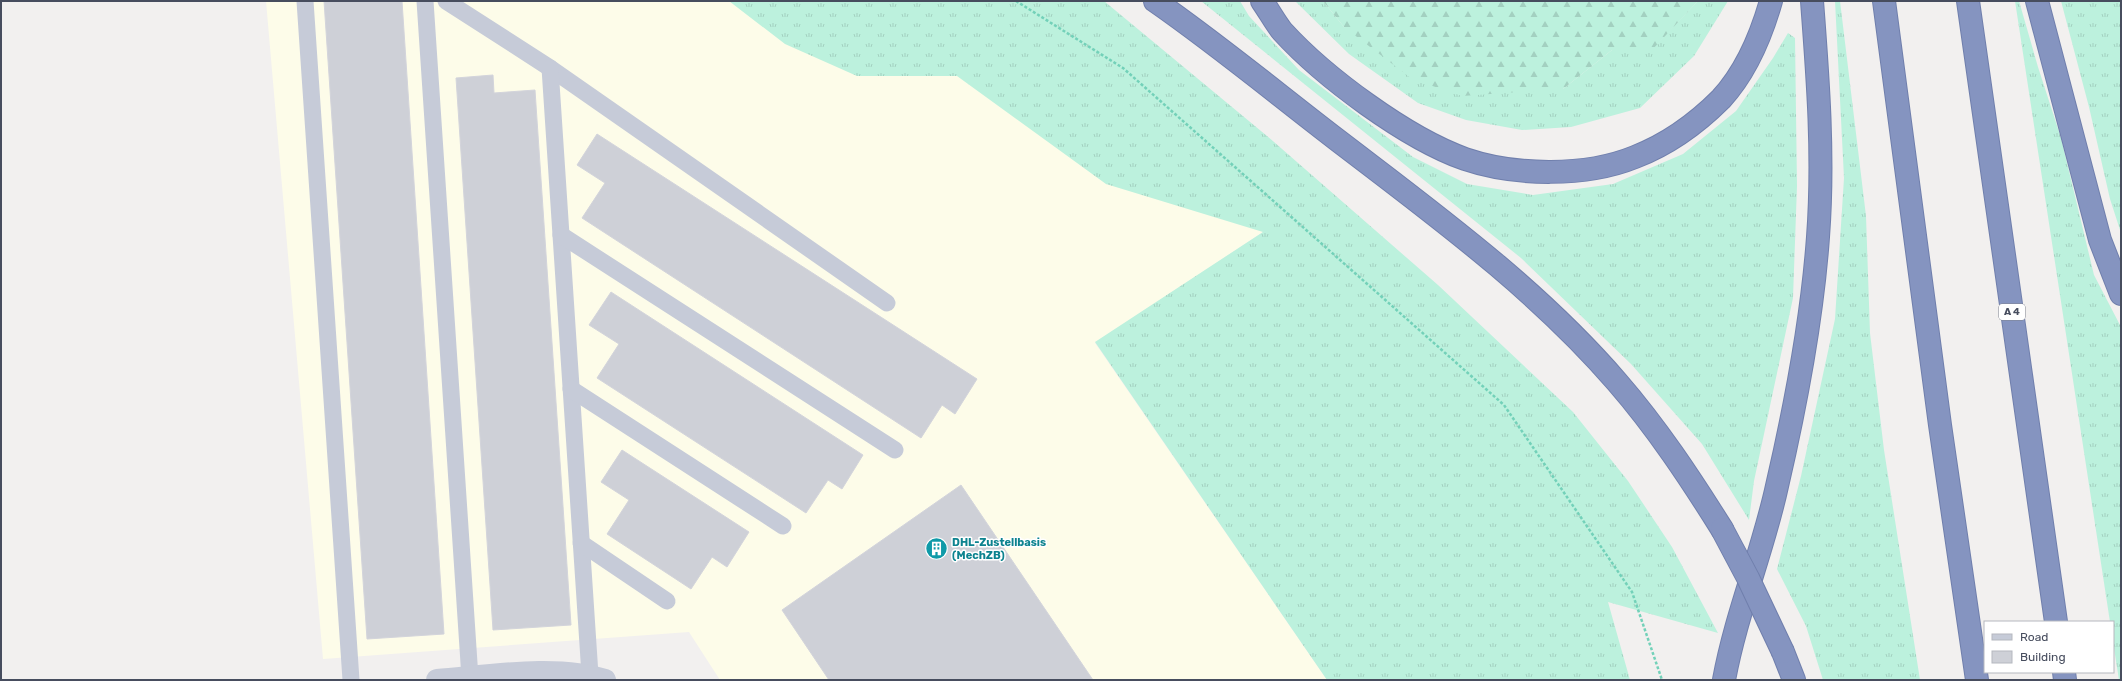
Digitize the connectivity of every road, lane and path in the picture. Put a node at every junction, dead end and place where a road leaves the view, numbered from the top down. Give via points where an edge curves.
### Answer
1 (305, 1) edge
2 (425, 1) edge
3 (446, 1) edge
4 (1016, 1) edge
5 (1155, 1) edge
6 (1262, 1) edge
7 (1771, 1) edge
8 (1812, 1) edge
9 (1884, 1) edge
10 (1968, 1) edge
11 (2037, 1) edge
12 (550, 68) junction
13 (561, 234) junction
14 (2121, 294) edge
15 (887, 303) dead end
16 (571, 389) junction
17 (895, 450) dead end
18 (783, 526) dead end
19 (581, 543) junction
20 (668, 601) dead end
21 (2056, 621) edge
22 (598, 677) edge
23 (470, 678) junction
24 (351, 680) edge
25 (437, 680) edge
26 (1662, 680) edge
27 (1724, 680) edge
28 (1794, 680) edge
29 (1977, 680) edge

1 - 24 lane
2 - 23 lane
3 - 12 lane
4 - 26 path via 1123,68 1504,405 1632,592
5 - 28 highway, bridge via 1489,259 1535,298 1617,382 1690,477 1722,529 1748,578
6 - 7 highway via 1281,30 1320,67 1391,120 1427,142 1466,159 1511,169 1550,172 1594,168 1635,158 1666,142 1695,122 1721,98 1745,65 1763,29
8 - 27 highway via 1819,82 1820,160 1819,235 1812,303 1802,370 1777,488
9 - 29 highway via 1940,425
10 - 21 highway, A 4
11 - 14 highway via 2100,240
12 - 13 lane
12 - 15 lane
13 - 16 lane
13 - 17 lane
16 - 18 lane
16 - 19 lane
19 - 20 lane
19 - 22 lane
22 - 23 street via 546,672
23 - 25 street

